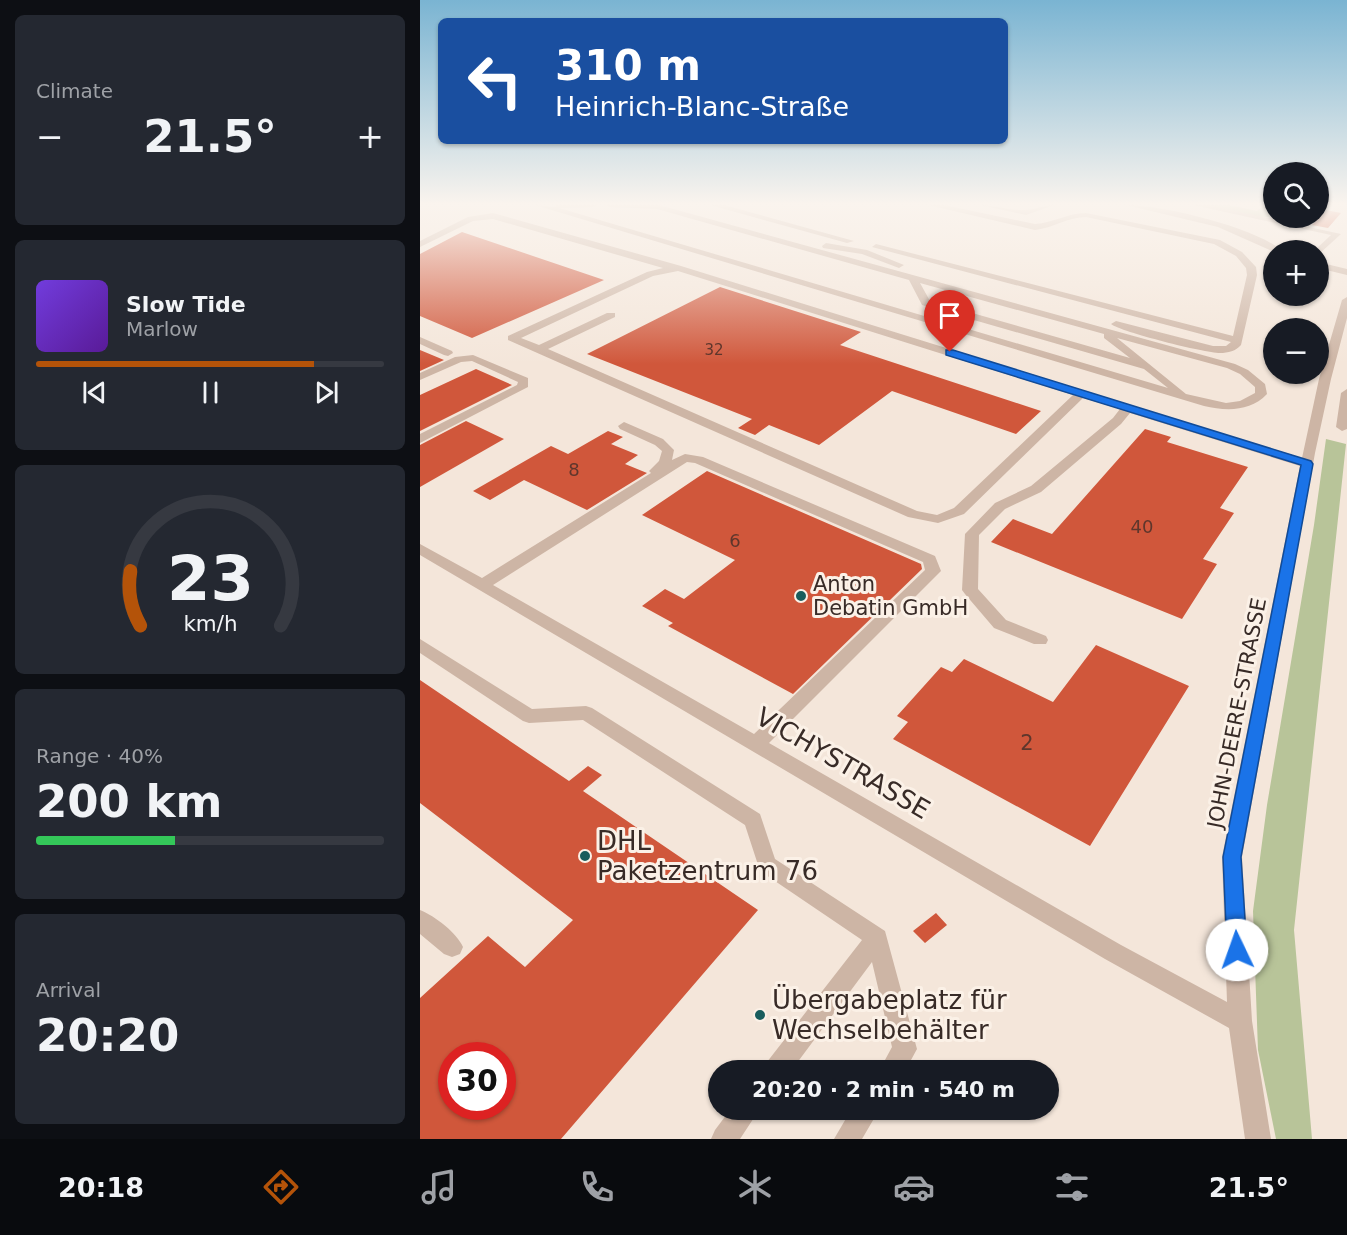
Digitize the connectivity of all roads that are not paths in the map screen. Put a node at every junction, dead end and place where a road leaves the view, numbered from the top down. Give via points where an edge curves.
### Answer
1 (632, 258) edge
2 (718, 258) edge
3 (841, 258) edge
4 (880, 258) edge
5 (920, 258) edge
6 (1243, 258) edge
7 (1329, 268) edge
8 (671, 270) junction
9 (1347, 272) edge
10 (913, 278) junction
11 (992, 300) junction
12 (1346, 309) edge
13 (611, 315) dead end
14 (1015, 329) junction
15 (1100, 330) junction
16 (420, 340) edge
17 (1236, 340) junction
18 (1341, 346) edge
19 (540, 349) junction
20 (448, 353) dead end
21 (1148, 367) junction
22 (420, 377) edge
23 (1323, 386) junction
24 (1347, 392) edge
25 (1081, 394) junction
26 (1188, 398) junction
27 (1127, 408) junction
28 (1332, 425) edge
29 (624, 426) dead end
30 (420, 439) edge
31 (1307, 464) junction
32 (420, 549) edge
33 (480, 583) junction
34 (1040, 640) dead end
35 (420, 645) edge
36 (756, 744) junction
37 (420, 920) edge
38 (877, 938) junction
39 (452, 947) dead end
40 (1240, 1020) junction
41 (784, 1060) edge
42 (898, 1060) edge
43 (738, 1120) edge
44 (859, 1120) edge
45 (724, 1139) edge
46 (847, 1139) edge
47 (1258, 1139) edge

1 - 8 street
2 - 26 street
3 - 10 street
4 - 17 street via 1205,348 1232,348
5 - 17 street
6 - 17 street via 1252,275
7 - 9 street
8 - 19 street via 650,274 512,338
8 - 25 street via 688,270
10 - 11 street
10 - 14 street via 926,303
11 - 14 street
11 - 15 street
12 - 18 street, JOHN-DEERE-STRASSE
13 - 19 street
14 - 21 street
15 - 21 street
15 - 26 street via 1231,366 1261,386 1261,394 1236,406
16 - 20 street
18 - 23 street, JOHN-DEERE-STRASSE
19 - 25 street via 913,514 938,519 959,511
21 - 26 street
22 - 30 street via 459,359 473,358 524,381 522,387
23 - 24 street
23 - 28 street, JOHN-DEERE-STRASSE
24 - 28 street
25 - 27 street
27 - 31 street
27 - 34 street via 1117,421 1036,489 1000,506 972,534 970,590 1000,624
28 - 31 street, JOHN-DEERE-STRASSE
29 - 33 street via 660,442 668,450 665,464
31 - 40 street, JOHN-DEERE-STRASSE via 1232,857
32 - 33 street, VICHYSTRASSE
33 - 36 street, VICHYSTRASSE
33 - 36 street via 685,458 698,460 930,558 933,571
35 - 38 street via 529,716 586,713 753,820 767,866
36 - 40 street, VICHYSTRASSE via 1113,952
37 - 39 street
38 - 41 street
38 - 42 street via 905,1049
40 - 47 street, JOHN-DEERE-STRASSE
43 - 45 street
44 - 46 street

